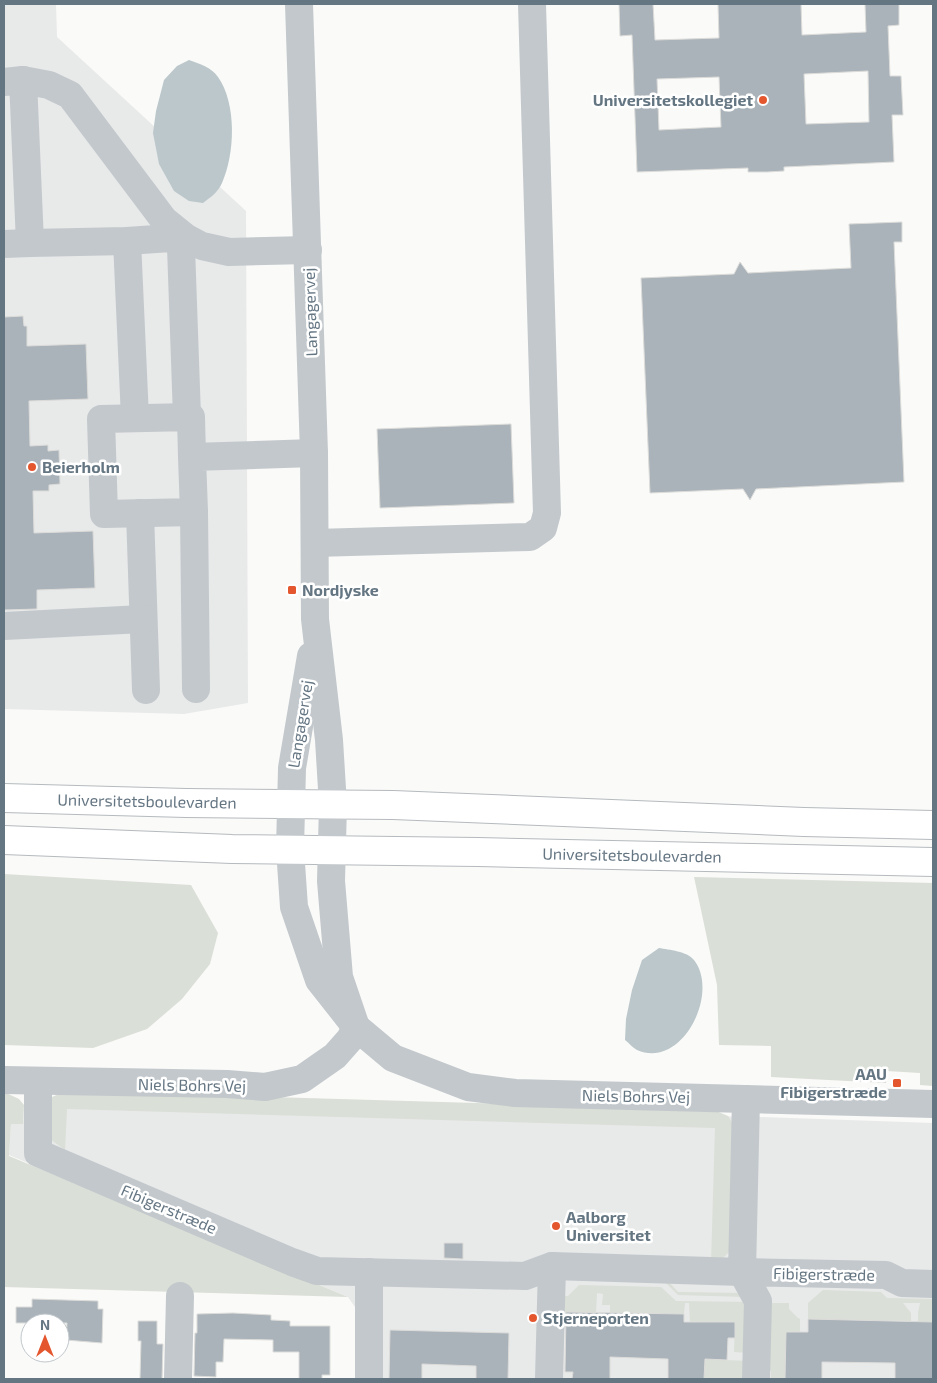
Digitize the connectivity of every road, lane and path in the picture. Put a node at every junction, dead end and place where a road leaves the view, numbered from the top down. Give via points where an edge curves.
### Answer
1 (299, 4) edge
2 (532, 4) edge
3 (13, 81) edge
4 (185, 237) junction
5 (127, 241) junction
6 (17, 244) edge
7 (308, 250) junction
8 (187, 417) junction
9 (135, 418) junction
10 (314, 453) junction
11 (192, 457) junction
12 (194, 512) junction
13 (140, 513) junction
14 (315, 543) junction
15 (143, 619) junction
16 (315, 619) junction
17 (4, 626) edge
18 (196, 689) dead end
19 (146, 690) dead end
20 (4, 798) edge
21 (933, 825) edge
22 (291, 827) junction
23 (332, 827) junction
24 (4, 840) edge
25 (933, 862) edge
26 (356, 1027) junction
27 (4, 1080) edge
28 (38, 1081) junction
29 (746, 1099) junction
30 (933, 1104) edge
31 (552, 1266) junction
32 (369, 1272) junction
33 (742, 1272) junction
34 (933, 1284) edge
35 (180, 1296) dead end
36 (178, 1379) edge
37 (369, 1379) edge
38 (549, 1379) edge
39 (756, 1379) edge

1 - 7 street, Langagervej
2 - 14 street via 547,513 543,528 530,537
3 - 4 street via 49,85 70,95 164,220
3 - 6 street
4 - 5 street
4 - 7 street via 202,246 228,252
4 - 8 street via 181,247
5 - 6 street
5 - 9 street
7 - 10 street, Langagervej
8 - 9 street
8 - 11 street via 191,417
9 - 13 street via 101,419 104,514
10 - 11 street
10 - 14 street, Langagervej
11 - 12 street
12 - 13 street
12 - 18 street
13 - 15 street
14 - 16 street, Langagervej
15 - 17 street
15 - 19 street
16 - 22 street, Langagervej via 292,768
16 - 23 street, Langagervej via 329,740
20 - 22 main road, Universitetsboulevarden via 186,803
21 - 23 main road via 393,805
22 - 23 main road
22 - 23 main road
22 - 24 main road via 232,849
22 - 26 street, Niels Bohrs Vej via 294,908 319,980
23 - 25 main road, Universitetsboulevarden via 478,852
23 - 26 street via 331,881 339,978
26 - 28 street, Niels Bohrs Vej via 335,1056 302,1079 265,1087
26 - 29 street, Niels Bohrs Vej via 393,1058 468,1087 515,1093
27 - 28 street, Niels Bohrs Vej
28 - 32 street, Fibigerstræde via 38,1153 317,1271
29 - 30 street, Niels Bohrs Vej
29 - 33 street
31 - 32 street, Fibigerstræde via 525,1276
31 - 33 street, Fibigerstræde
31 - 38 street
32 - 37 street
33 - 34 street, Fibigerstræde via 886,1275 902,1282
33 - 39 street, Fibigerstræde via 758,1301
35 - 36 street

